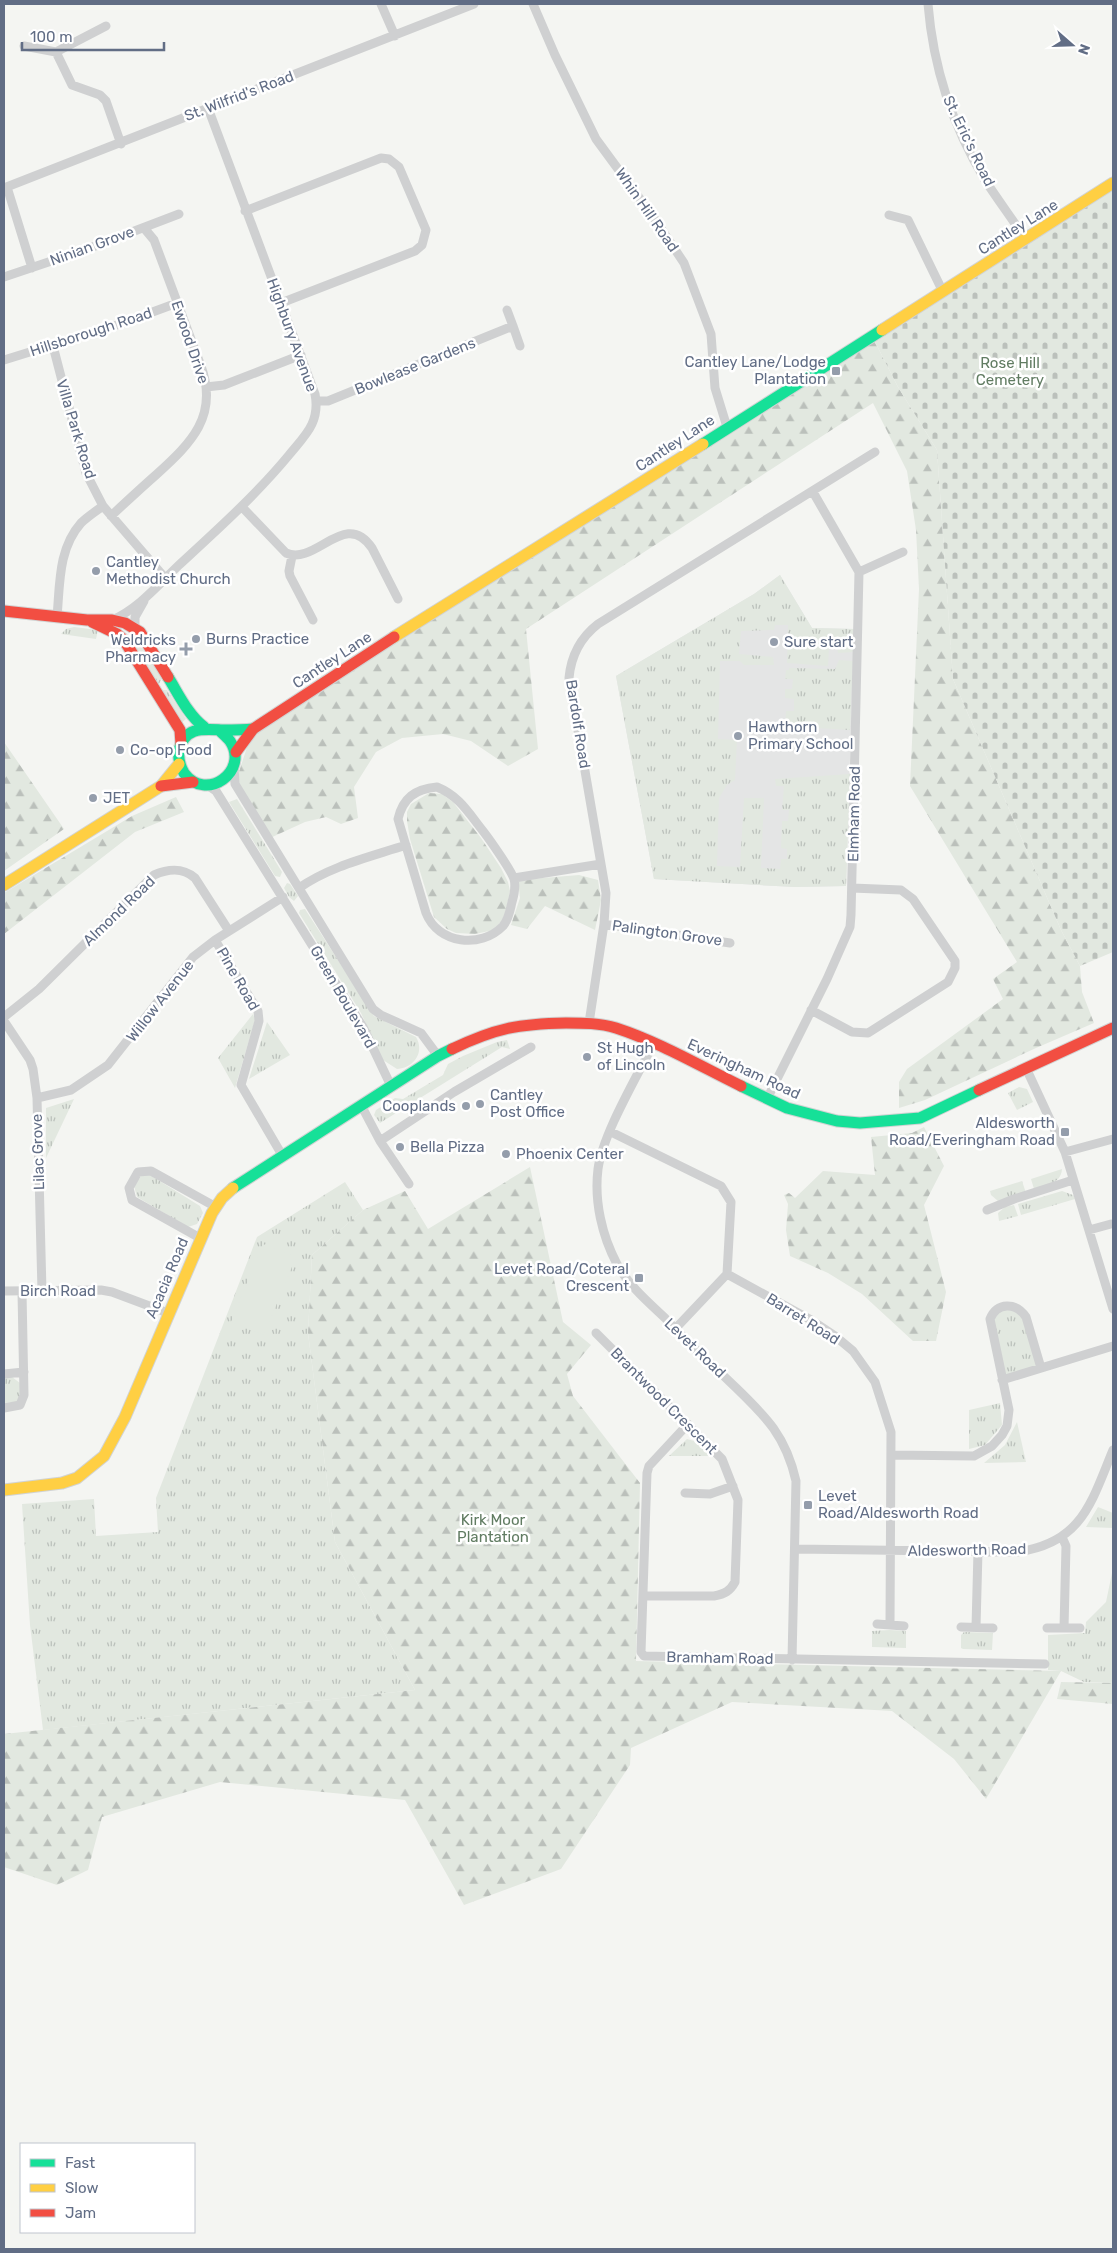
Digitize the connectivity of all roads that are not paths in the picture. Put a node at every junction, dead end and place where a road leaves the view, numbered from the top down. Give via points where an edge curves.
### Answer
1 (380, 4) edge
2 (474, 4) edge
3 (533, 4) edge
4 (928, 4) edge
5 (106, 26) dead end
6 (395, 36) junction
7 (24, 46) dead end
8 (56, 52) junction
9 (208, 108) junction
10 (121, 144) junction
11 (1113, 183) edge
12 (6, 188) edge
13 (246, 211) junction
14 (179, 214) dead end
15 (889, 215) dead end
16 (144, 228) junction
17 (1026, 240) junction
18 (32, 268) junction
19 (4, 277) edge
20 (943, 292) junction
21 (281, 303) junction
22 (177, 304) junction
23 (507, 310) dead end
24 (513, 326) junction
25 (53, 346) junction
26 (520, 346) dead end
27 (301, 355) junction
28 (4, 360) edge
29 (206, 387) junction
30 (316, 402) junction
31 (726, 427) junction
32 (875, 452) dead end
33 (813, 492) junction
34 (103, 506) junction
35 (242, 507) junction
36 (111, 516) junction
37 (903, 552) dead end
38 (292, 556) junction
39 (859, 572) junction
40 (165, 578) junction
41 (148, 595) junction
42 (398, 599) dead end
43 (4, 611) edge
44 (57, 617) junction
45 (87, 620) junction
46 (112, 620) junction
47 (313, 620) dead end
48 (134, 628) junction
49 (169, 679) junction
50 (154, 688) junction
51 (204, 727) junction
52 (253, 729) junction
53 (219, 730) junction
54 (181, 744) junction
55 (236, 752) junction
56 (179, 764) junction
57 (234, 767) junction
58 (193, 782) junction
59 (206, 785) junction
60 (161, 786) junction
61 (406, 845) junction
62 (601, 864) junction
63 (291, 875) junction
64 (514, 878) junction
65 (4, 885) edge
66 (276, 885) junction
67 (299, 888) junction
68 (852, 888) junction
69 (283, 897) junction
70 (306, 900) junction
71 (290, 910) junction
72 (604, 924) junction
73 (229, 931) junction
74 (215, 940) junction
75 (730, 943) dead end
76 (811, 1010) junction
77 (4, 1017) edge
78 (4, 1021) edge
79 (589, 1023) junction
80 (1113, 1028) edge
81 (653, 1044) junction
82 (531, 1047) dead end
83 (438, 1056) junction
84 (1026, 1068) junction
85 (391, 1086) junction
86 (37, 1098) junction
87 (767, 1099) junction
88 (361, 1105) junction
89 (611, 1132) junction
90 (1113, 1138) edge
91 (380, 1141) junction
92 (1065, 1152) junction
93 (282, 1155) junction
94 (1073, 1180) junction
95 (409, 1184) dead end
96 (216, 1207) junction
97 (987, 1210) dead end
98 (1113, 1222) edge
99 (1089, 1230) junction
100 (200, 1238) junction
101 (727, 1274) junction
102 (4, 1291) edge
103 (42, 1291) junction
104 (22, 1292) junction
105 (1113, 1309) edge
106 (168, 1313) junction
107 (675, 1329) junction
108 (596, 1333) dead end
109 (1113, 1346) edge
110 (1041, 1368) junction
111 (24, 1372) junction
112 (4, 1374) edge
113 (1002, 1380) junction
114 (4, 1408) edge
115 (688, 1424) junction
116 (1113, 1450) edge
117 (892, 1455) junction
118 (733, 1486) junction
119 (4, 1490) edge
120 (685, 1493) dead end
121 (1062, 1537) junction
122 (796, 1549) junction
123 (892, 1550) junction
124 (978, 1551) junction
125 (644, 1596) junction
126 (877, 1624) dead end
127 (890, 1625) junction
128 (904, 1626) dead end
129 (961, 1627) dead end
130 (976, 1628) junction
131 (992, 1628) dead end
132 (1047, 1628) dead end
133 (1064, 1628) junction
134 (1080, 1628) dead end
135 (792, 1660) junction
136 (1045, 1664) dead end

1 - 6 street
2 - 6 street, St. Wilfrid's Road
3 - 31 street, Whin Hill Road via 596,139 684,264 711,334 715,388
4 - 17 street, St. Eric's Road via 936,60 947,100 985,179
5 - 8 street
6 - 9 street, St. Wilfrid's Road
7 - 8 street
8 - 10 street via 72,85 100,95 106,101
9 - 10 street, St. Wilfrid's Road
9 - 13 street, Highbury Avenue
10 - 12 street, St. Wilfrid's Road
11 - 17 street, Cantley Lane
12 - 18 street
13 - 21 street, Highbury Avenue
13 - 21 street via 381,158 389,158 398,167 426,230 422,245 415,250
14 - 16 street, Ninian Grove
15 - 20 street via 908,220
16 - 18 street, Ninian Grove
16 - 22 street, Ewood Drive via 154,240
17 - 20 street, Cantley Lane
18 - 19 street, Ninian Grove
20 - 31 street, Cantley Lane
21 - 27 street, Highbury Avenue
22 - 25 street, Hillsborough Road
22 - 29 street, Ewood Drive
23 - 24 street
24 - 26 street
24 - 30 street, Bowlease Gardens via 328,401
25 - 28 street, Hillsborough Road
25 - 34 street, Villa Park Road via 86,473
27 - 29 street via 224,384
27 - 30 street, Highbury Avenue
29 - 36 street, Ewood Drive via 203,415 186,448
30 - 35 street, Highbury Avenue via 316,412 309,429
31 - 52 street, Cantley Lane
32 - 33 street, Bardolf Road
33 - 39 street
33 - 62 street, Bardolf Road via 598,624 577,648 569,678
34 - 36 street, Villa Park Road
34 - 44 street via 82,522 68,541 63,555
35 - 38 street
35 - 40 street, Highbury Avenue
36 - 40 street, Villa Park Road
37 - 39 street
38 - 42 street via 302,555 342,534 360,536 372,548
38 - 47 street via 290,576
39 - 68 street, Elmham Road
40 - 41 street, Highbury Avenue
41 - 46 street
41 - 48 street via 138,611
43 - 44 street
44 - 45 street
45 - 46 street
45 - 50 street via 124,640
46 - 48 street
48 - 49 street via 140,632
49 - 50 street
49 - 51 street via 197,722
50 - 54 street via 180,730
51 - 53 street
51 - 54 street via 190,733
52 - 53 street
52 - 55 street, Cantley Lane
53 - 55 street via 228,735
54 - 56 street
55 - 57 street
56 - 58 street
56 - 60 street
57 - 59 street via 221,782
57 - 63 street, Green Boulevard via 235,784
58 - 59 street
58 - 60 street
59 - 66 street, Green Boulevard via 216,791
60 - 65 street
61 - 64 street via 398,819 401,807 413,794 437,787 454,795 486,834
61 - 64 street via 430,923 442,935 452,939 489,936 502,927 508,919 513,899
61 - 67 street via 335,869
62 - 64 street
62 - 72 street, Bardolf Road via 606,902
63 - 66 street
63 - 67 street, Green Boulevard
66 - 69 street, Green Boulevard
67 - 70 street, Green Boulevard
68 - 76 street, Elmham Road via 850,927
68 - 76 street via 907,893 955,961 955,968 948,982 868,1033 852,1032
69 - 71 street, Green Boulevard
69 - 73 street, Willow Avenue
70 - 71 street
70 - 83 street, Green Boulevard via 373,1009 421,1034
71 - 85 street, Green Boulevard via 363,1027
72 - 75 street, Palington Grove
72 - 79 street, Bardolf Road
73 - 74 street, Willow Avenue
73 - 77 street, Almond Road via 195,878 181,871 164,870 154,875 39,989
74 - 86 street, Willow Avenue via 189,962 108,1065 71,1090
74 - 93 street, Pine Road via 258,1011 259,1021 241,1086
76 - 87 street, Elmham Road
78 - 86 street, Lilac Grove via 30,1060
79 - 81 street, Everingham Road via 615,1028
79 - 83 street, Everingham Road via 527,1024 505,1028
80 - 84 street, Everingham Road
81 - 87 street, Everingham Road
81 - 89 street, Levet Road
82 - 91 street
83 - 85 street, Everingham Road
84 - 87 street, Everingham Road via 920,1118 906,1120 837,1121
84 - 92 street
85 - 88 street, Acacia Road
86 - 103 street, Lilac Grove
88 - 91 street
88 - 93 street, Acacia Road
89 - 101 street via 721,1186 726,1192 731,1207
89 - 107 street, Levet Road via 598,1168 600,1217 605,1236 627,1279
90 - 92 street
91 - 95 street
92 - 94 street
93 - 96 street, Acacia Road via 238,1184
94 - 97 street
94 - 99 street
96 - 100 street, Acacia Road
96 - 100 street via 151,1171 138,1172 129,1188 132,1200
98 - 99 street
99 - 105 street
100 - 106 street, Acacia Road
101 - 107 street
101 - 117 street, Barret Road via 811,1320 852,1351 880,1392 891,1432
102 - 104 street, Birch Road
103 - 104 street, Birch Road
103 - 106 street, Birch Road via 101,1290
104 - 111 street
106 - 119 street, Acacia Road via 125,1417 104,1456 77,1478 62,1483
107 - 122 street, Levet Road via 759,1410 784,1442 796,1481
108 - 115 street, Brantwood Crescent
109 - 110 street
110 - 113 street
110 - 113 street via 1026,1317 1022,1311 1006,1305 994,1311 990,1319
111 - 112 street
111 - 114 street via 23,1401
113 - 117 street via 1009,1410 1007,1426 983,1452 974,1456
115 - 118 street, Brantwood Crescent via 722,1459
115 - 125 street, Bramham Road via 649,1466 647,1473
116 - 121 street, Aldesworth Road via 1084,1515
117 - 123 street, Barret Road
118 - 120 street via 710,1494
118 - 125 street, Brantwood Crescent via 738,1500 735,1582 731,1588 714,1596
121 - 124 street, Aldesworth Road via 1037,1549
121 - 133 street via 1066,1546
122 - 123 street, Aldesworth Road
122 - 135 street, Levet Road
123 - 124 street, Aldesworth Road
123 - 127 street, Barret Road
124 - 130 street
125 - 135 street, Bramham Road via 641,1652 644,1656
126 - 127 street
127 - 128 street
129 - 130 street
130 - 131 street
132 - 133 street
133 - 134 street
135 - 136 street, Bramham Road

